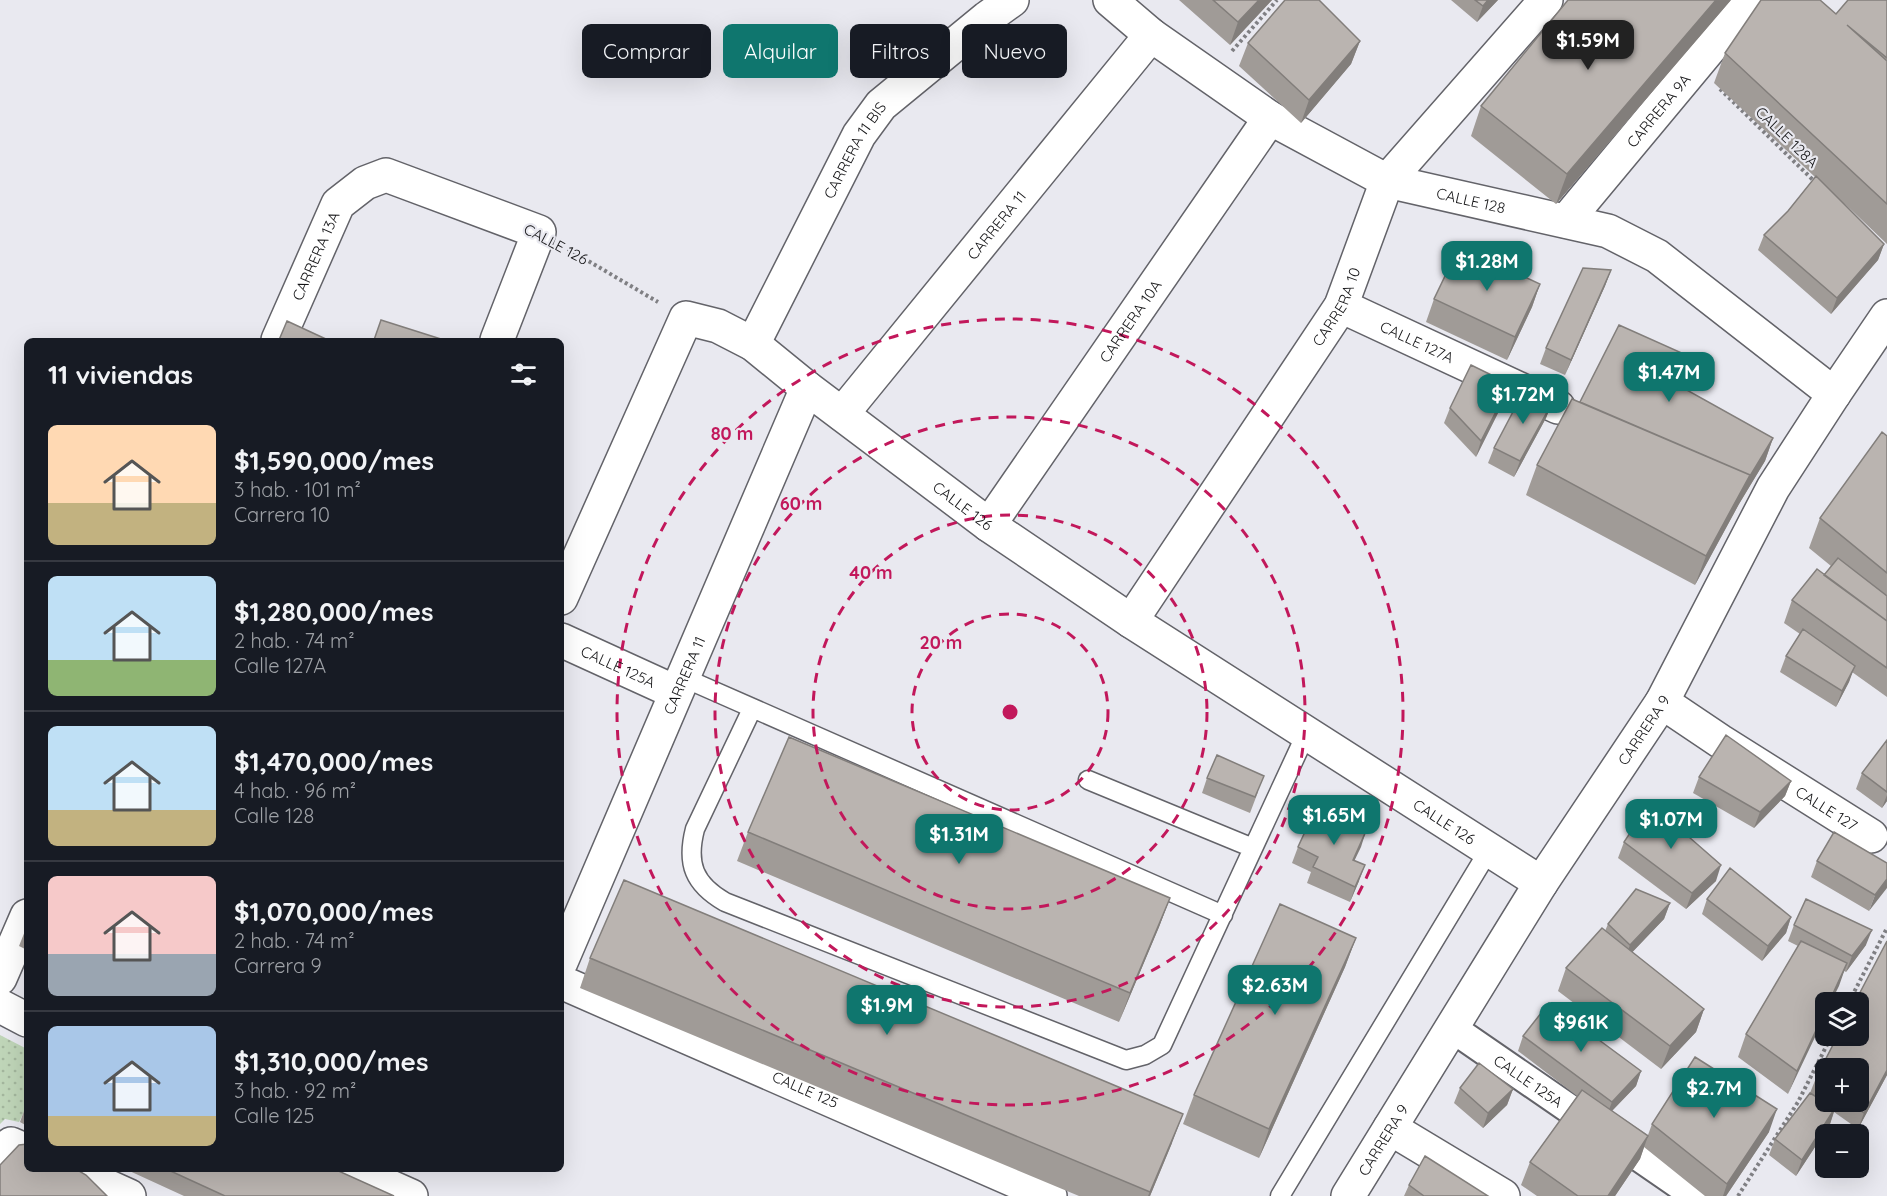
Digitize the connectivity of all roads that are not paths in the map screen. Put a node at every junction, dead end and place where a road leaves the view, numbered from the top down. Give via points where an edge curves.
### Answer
1 (1012, 0) edge
2 (1110, 0) edge
3 (1546, 0) edge
4 (1750, 0) edge
5 (1151, 35) junction
6 (1270, 118) junction
7 (1387, 181) junction
8 (365, 183) joint
9 (1566, 221) junction
10 (1341, 306) junction
11 (1887, 316) edge
12 (279, 338) edge
13 (498, 338) edge
14 (753, 344) junction
15 (807, 388) junction
16 (1834, 394) junction
17 (1558, 407) dead end
18 (842, 414) junction
19 (989, 525) junction
20 (564, 591) edge
21 (1131, 621) junction
22 (564, 641) edge
23 (678, 685) junction
24 (1662, 702) junction
25 (752, 709) junction
26 (1306, 734) junction
27 (1088, 780) dead end
28 (1871, 836) dead end
29 (1253, 848) junction
30 (1489, 850) junction
31 (1541, 883) junction
32 (1223, 915) junction
33 (24, 923) edge
34 (564, 955) edge
35 (0, 978) edge
36 (564, 983) edge
37 (0, 1006) edge
38 (24, 1018) edge
39 (1452, 1028) junction
40 (1390, 1128) junction
41 (76, 1172) edge
42 (357, 1172) edge
43 (1357, 1193) edge
44 (129, 1196) edge
45 (411, 1196) edge
46 (1050, 1196) edge
47 (1280, 1196) edge
48 (1503, 1196) edge
49 (1696, 1196) edge

1 - 14 street, CARRERA 11 BIS via 881,105 859,135
2 - 5 street, CALLE 128
3 - 7 street, CARRERA 10
4 - 9 street, CARRERA 9A
5 - 6 street, CALLE 128
5 - 18 street, CARRERA 11
6 - 7 street, CALLE 128
6 - 19 street, CARRERA 10A
7 - 9 street, CALLE 128
7 - 10 street, CARRERA 10
8 - 12 street, CARRERA 13A via 338,204
8 - 13 street, CALLE 126 via 386,176 539,232
9 - 16 street, CALLE 128 via 1608,231 1657,256
10 - 17 street, CALLE 127A
10 - 21 street, CARRERA 10
11 - 16 street, CARRERA 9
14 - 15 street, CALLE 126
14 - 20 street, CALLE 126 via 718,326 686,318
15 - 18 street, CALLE 126
15 - 23 street, CARRERA 11
16 - 24 street, CARRERA 9 via 1764,484
18 - 19 street, CALLE 126
19 - 21 street, CALLE 126
21 - 26 street, CALLE 126
22 - 23 street, CALLE 125A
23 - 25 lane
23 - 34 street, CARRERA 11
24 - 28 street, CALLE 127
24 - 31 street, CARRERA 9
25 - 32 lane
25 - 32 lane via 691,846 692,864 699,879 710,893 725,902 1126,1060 1162,1045
26 - 29 lane
26 - 30 street, CALLE 126
27 - 29 lane
29 - 32 lane
30 - 31 street, CALLE 126
30 - 47 lane
31 - 39 street, CARRERA 9
33 - 35 street
36 - 46 street, CALLE 125
37 - 38 street
39 - 40 street, CARRERA 9
39 - 49 street, CALLE 125A
40 - 43 street, CARRERA 9
40 - 48 street
41 - 44 street
42 - 45 street

